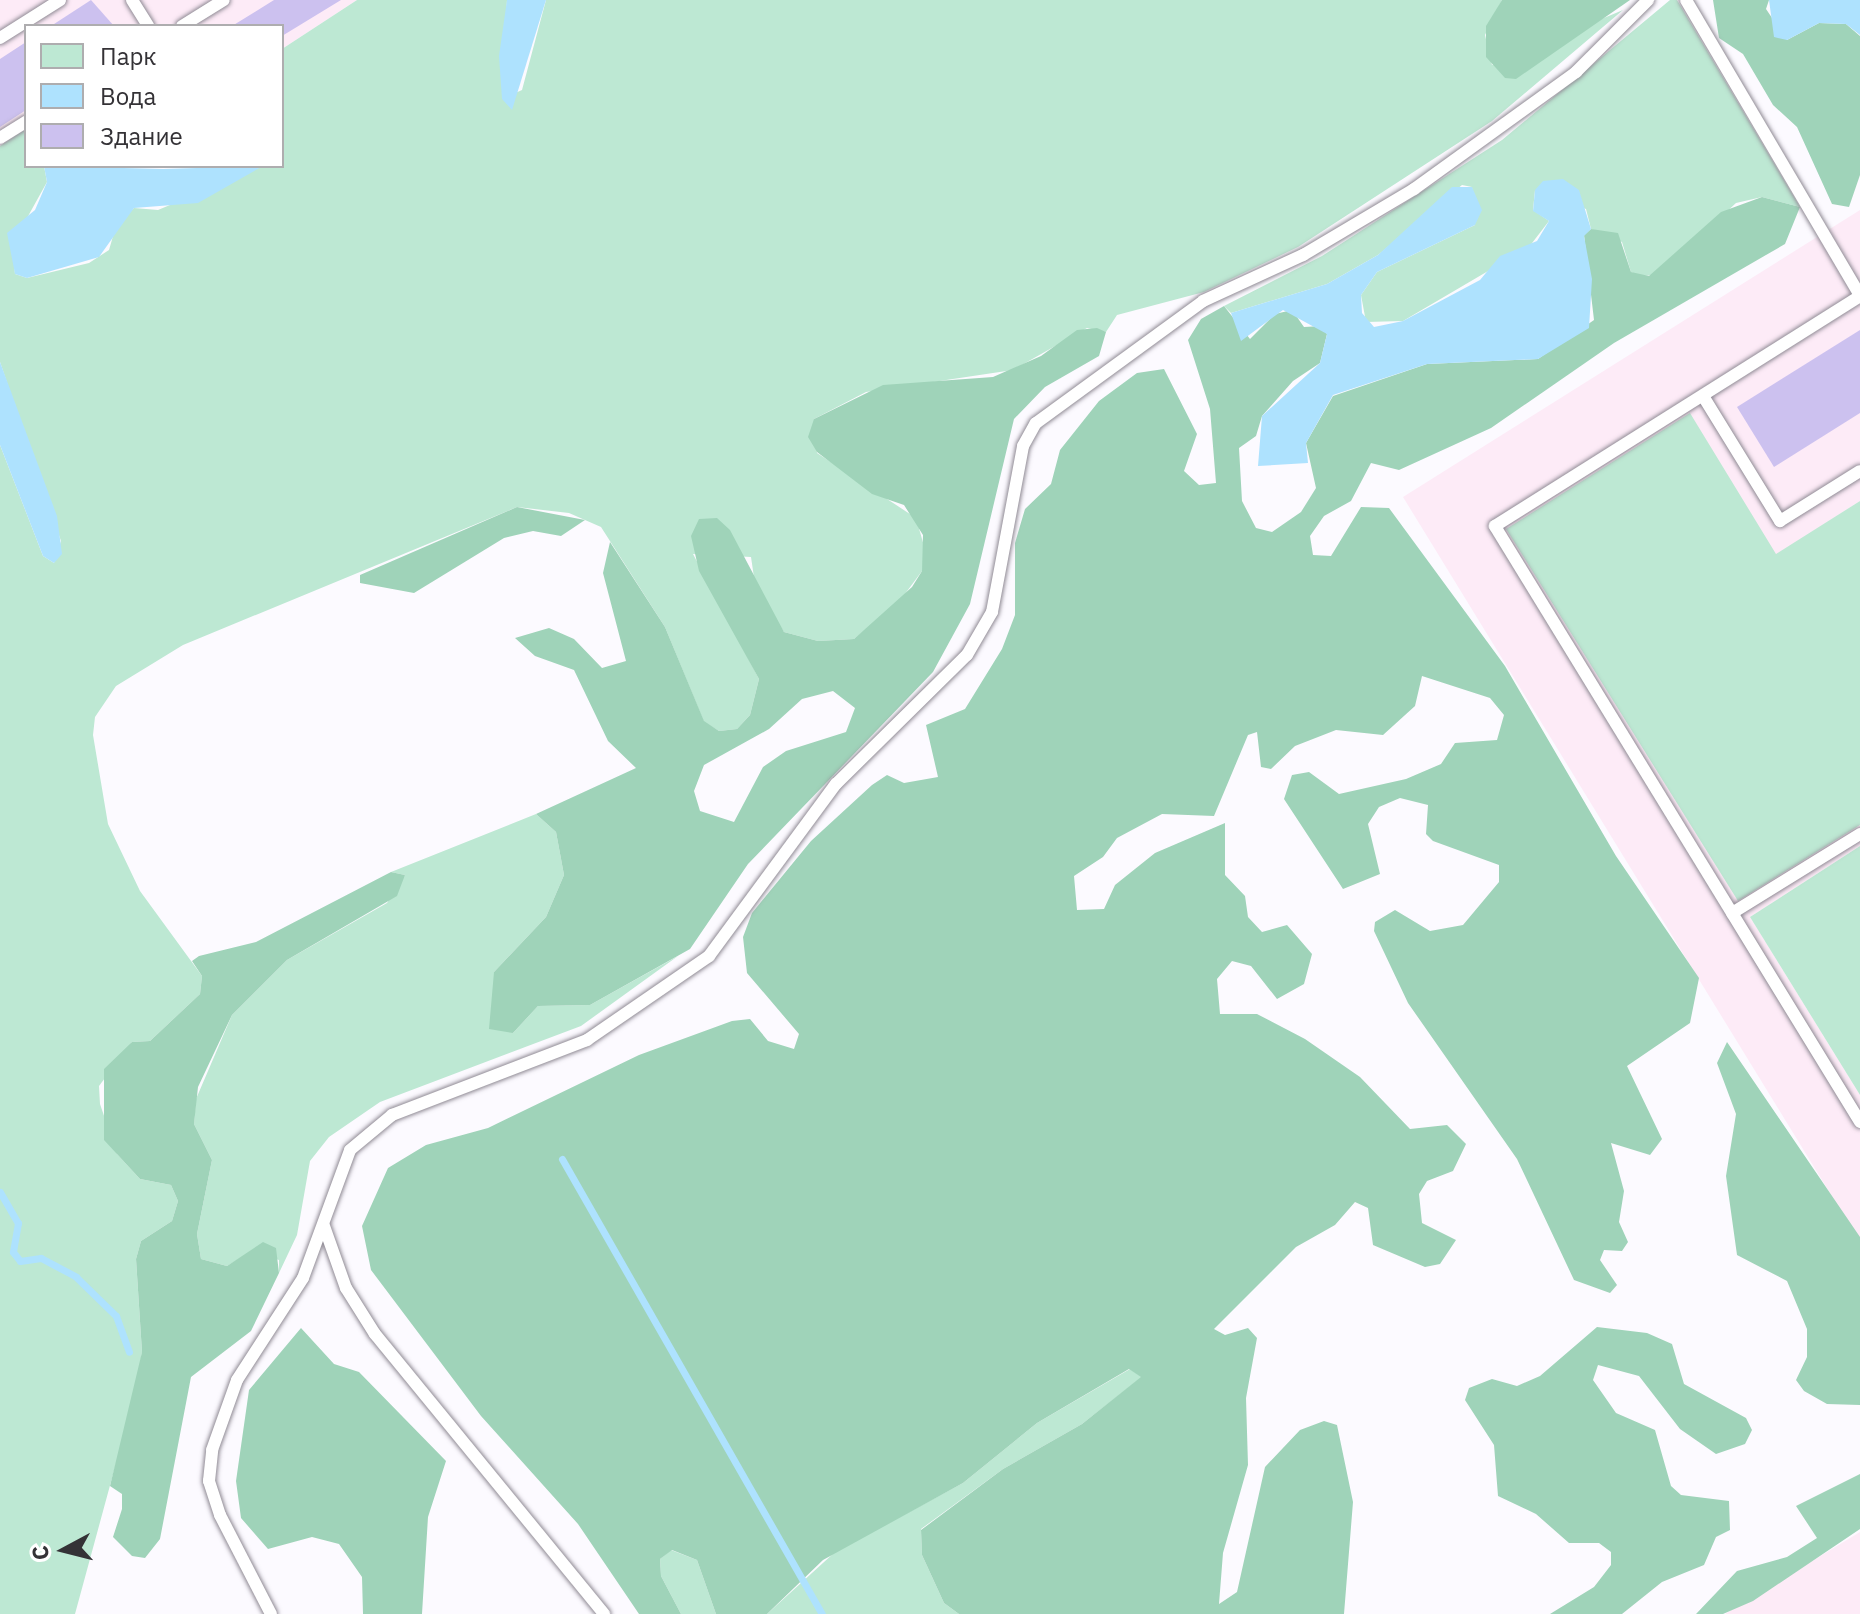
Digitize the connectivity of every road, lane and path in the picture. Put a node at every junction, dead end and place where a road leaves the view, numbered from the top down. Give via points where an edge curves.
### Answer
1 (60, 0) edge
2 (132, 0) edge
3 (224, 0) edge
4 (1648, 0) edge
5 (1686, 0) edge
6 (147, 24) edge
7 (185, 24) edge
8 (0, 38) edge
9 (24, 123) edge
10 (0, 138) edge
11 (1860, 296) edge
12 (1703, 396) junction
13 (1860, 471) edge
14 (1860, 834) edge
15 (1732, 913) junction
16 (1860, 1122) edge
17 (324, 1226) junction
18 (271, 1614) edge
19 (604, 1614) edge

1 - 8 lane
2 - 6 lane
3 - 7 lane
4 - 17 lane via 1576,72 1503,127 1303,255 1203,301 1036,423 1023,446 992,612 967,655 836,784 709,956 587,1040 376,1126 341,1165
5 - 11 lane
9 - 10 lane
11 - 12 lane
12 - 13 lane via 1780,521
12 - 15 lane via 1495,526
14 - 15 lane
15 - 16 lane
17 - 18 lane via 280,1322 237,1380 212,1450 209,1481 220,1515
17 - 19 lane via 346,1288 375,1334

